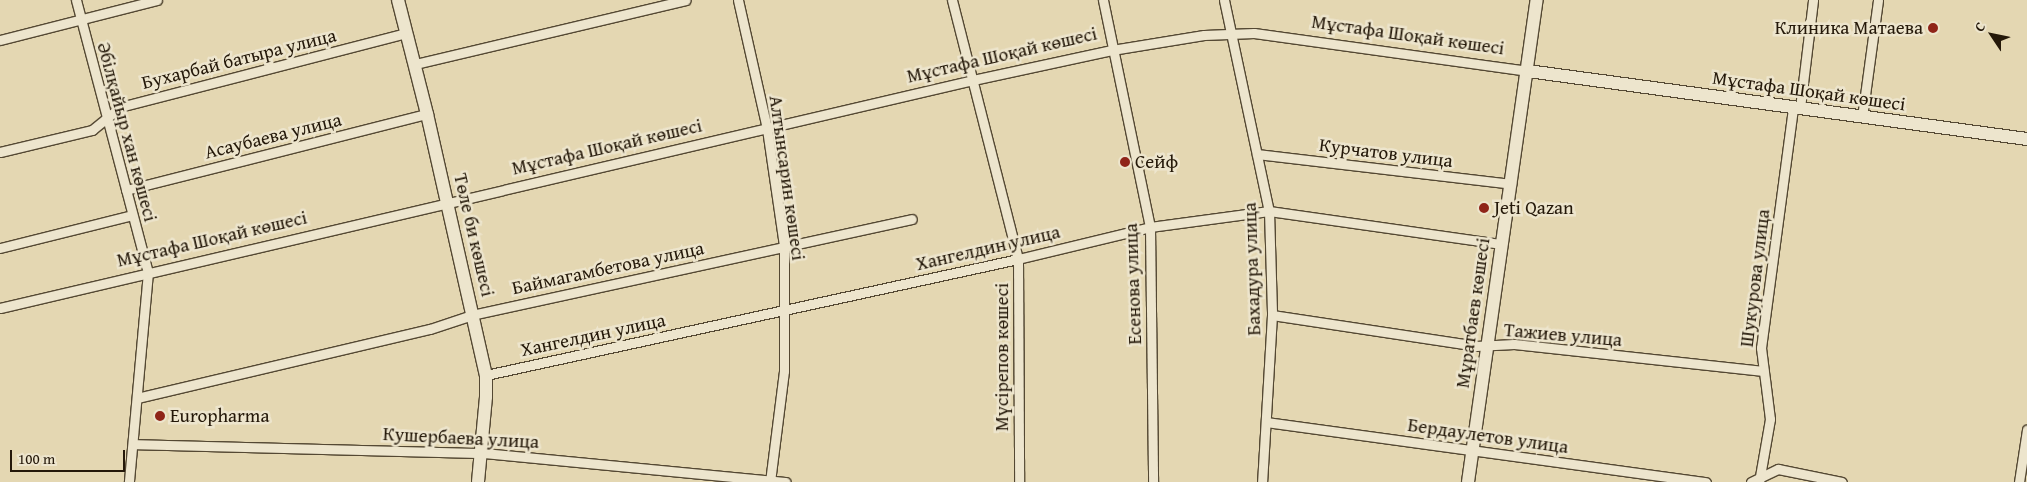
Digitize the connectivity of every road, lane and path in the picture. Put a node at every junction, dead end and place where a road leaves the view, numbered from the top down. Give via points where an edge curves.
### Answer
1 (76, 0) edge
2 (157, 0) edge
3 (398, 0) edge
4 (686, 0) edge
5 (738, 0) edge
6 (952, 0) edge
7 (1102, 0) edge
8 (1224, 0) edge
9 (1537, 0) edge
10 (1813, 0) edge
11 (1878, 0) edge
12 (81, 20) junction
13 (406, 33) junction
14 (1230, 33) junction
15 (0, 40) edge
16 (1112, 50) junction
17 (414, 64) junction
18 (1528, 71) junction
19 (973, 80) junction
20 (1796, 108) junction
21 (427, 114) junction
22 (1862, 117) junction
23 (107, 118) junction
24 (767, 129) junction
25 (2027, 139) edge
26 (0, 152) edge
27 (1258, 154) junction
28 (1510, 184) junction
29 (126, 190) junction
30 (447, 204) junction
31 (1269, 211) junction
32 (132, 215) junction
33 (912, 219) dead end
34 (1150, 227) junction
35 (1502, 244) junction
36 (784, 246) junction
37 (0, 248) edge
38 (1018, 259) junction
39 (148, 272) junction
40 (0, 308) edge
41 (784, 309) junction
42 (472, 315) junction
43 (1272, 315) junction
44 (1487, 346) junction
45 (1764, 371) junction
46 (486, 375) junction
47 (137, 398) junction
48 (1266, 422) junction
49 (2027, 430) edge
50 (133, 444) junction
51 (1473, 450) junction
52 (481, 453) junction
53 (1756, 480) edge
54 (770, 481) edge
55 (129, 482) edge
56 (478, 482) edge
57 (786, 482) edge
58 (1019, 482) edge
59 (1153, 482) edge
60 (1262, 482) edge
61 (1468, 482) edge
62 (1706, 482) edge
63 (1842, 482) edge
64 (2019, 482) edge

1 - 12 street, Әбілқайыр хан көшесі
2 - 12 street
3 - 13 street, Төле би көшесі
4 - 17 street
5 - 24 street, Алтынсарин көшесі
6 - 19 street, Мүсірепов көшесі
7 - 16 street, Есенова улица
8 - 14 street, Бахадура улица
9 - 18 street, Мұратбаев көшесі
10 - 20 street
11 - 22 street
12 - 15 street
12 - 23 street, Әбілқайыр хан көшесі
13 - 17 street, Төле би көшесі
13 - 23 street, Бухарбай батыра улица via 120,107
14 - 16 street, Мұстафа Шоқай көшесі
14 - 18 street, Мұстафа Шоқай көшесі via 1254,33
14 - 27 street, Бахадура улица
16 - 19 street, Мұстафа Шоқай көшесі
16 - 34 street, Есенова улица
17 - 21 street, Төле би көшесі
18 - 20 street, Мұстафа Шоқай көшесі
18 - 28 street, Мұратбаев көшесі
19 - 24 street, Мұстафа Шоқай көшесі
19 - 38 street, Мүсірепов көшесі
20 - 22 street, Мұстафа Шоқай көшесі
20 - 45 street, Шукурова улица via 1761,348
21 - 29 street, Асаубаева улица
21 - 30 street, Төле би көшесі
22 - 25 street, Мұстафа Шоқай көшесі
23 - 26 street, Бухарбай батыра улица via 92,130
23 - 29 street, Әбілқайыр хан көшесі
24 - 30 street, Мұстафа Шоқай көшесі
24 - 36 street, Алтынсарин көшесі
27 - 28 street, Курчатов улица
27 - 31 street, Бахадура улица
28 - 35 street, Мұратбаев көшесі
29 - 32 street, Әбілқайыр хан көшесі
30 - 39 street, Мұстафа Шоқай көшесі
30 - 42 street, Төле би көшесі
31 - 34 street, Хангелдин улица
31 - 35 street, Хангелдин улица
31 - 43 street, Бахадура улица
32 - 37 street
32 - 39 street, Әбілқайыр хан көшесі
33 - 36 street, Баймагамбетова улица
34 - 38 street, Хангелдин улица
34 - 59 street, Есенова улица
35 - 44 street, Мұратбаев көшесі
36 - 41 street, Алтынсарин көшесі
36 - 42 street, Баймагамбетова улица
38 - 41 street, Хангелдин улица
38 - 58 street, Мүсірепов көшесі
39 - 40 street, Мұстафа Шоқай көшесі
39 - 47 street, Әбілқайыр хан көшесі
41 - 46 street, Хангелдин улица
41 - 54 street, Алтынсарин көшесі via 784,371
42 - 46 street, Төле би көшесі
42 - 47 street, Баймагамбетова улица via 430,329
43 - 44 street, Тажиев улица
43 - 48 street, Бахадура улица
44 - 45 street, Тажиев улица via 1514,344
44 - 51 street, Мұратбаев көшесі
45 - 53 street, Шукурова улица via 1770,419
46 - 52 street, Төле би көшесі
47 - 50 street, Әбілқайыр хан көшесі
48 - 51 street, Бердаулетов улица
48 - 60 street, Бахадура улица
49 - 64 street
50 - 52 street, Кушербаева улица
50 - 55 street, Әбілқайыр хан көшесі
51 - 61 street, Мұратбаев көшесі
51 - 62 street, Бердаулетов улица
52 - 54 street, Кушербаева улица
52 - 56 street, Төле би көшесі
53 - 63 street via 1778,469
54 - 57 street, Кушербаева улица

